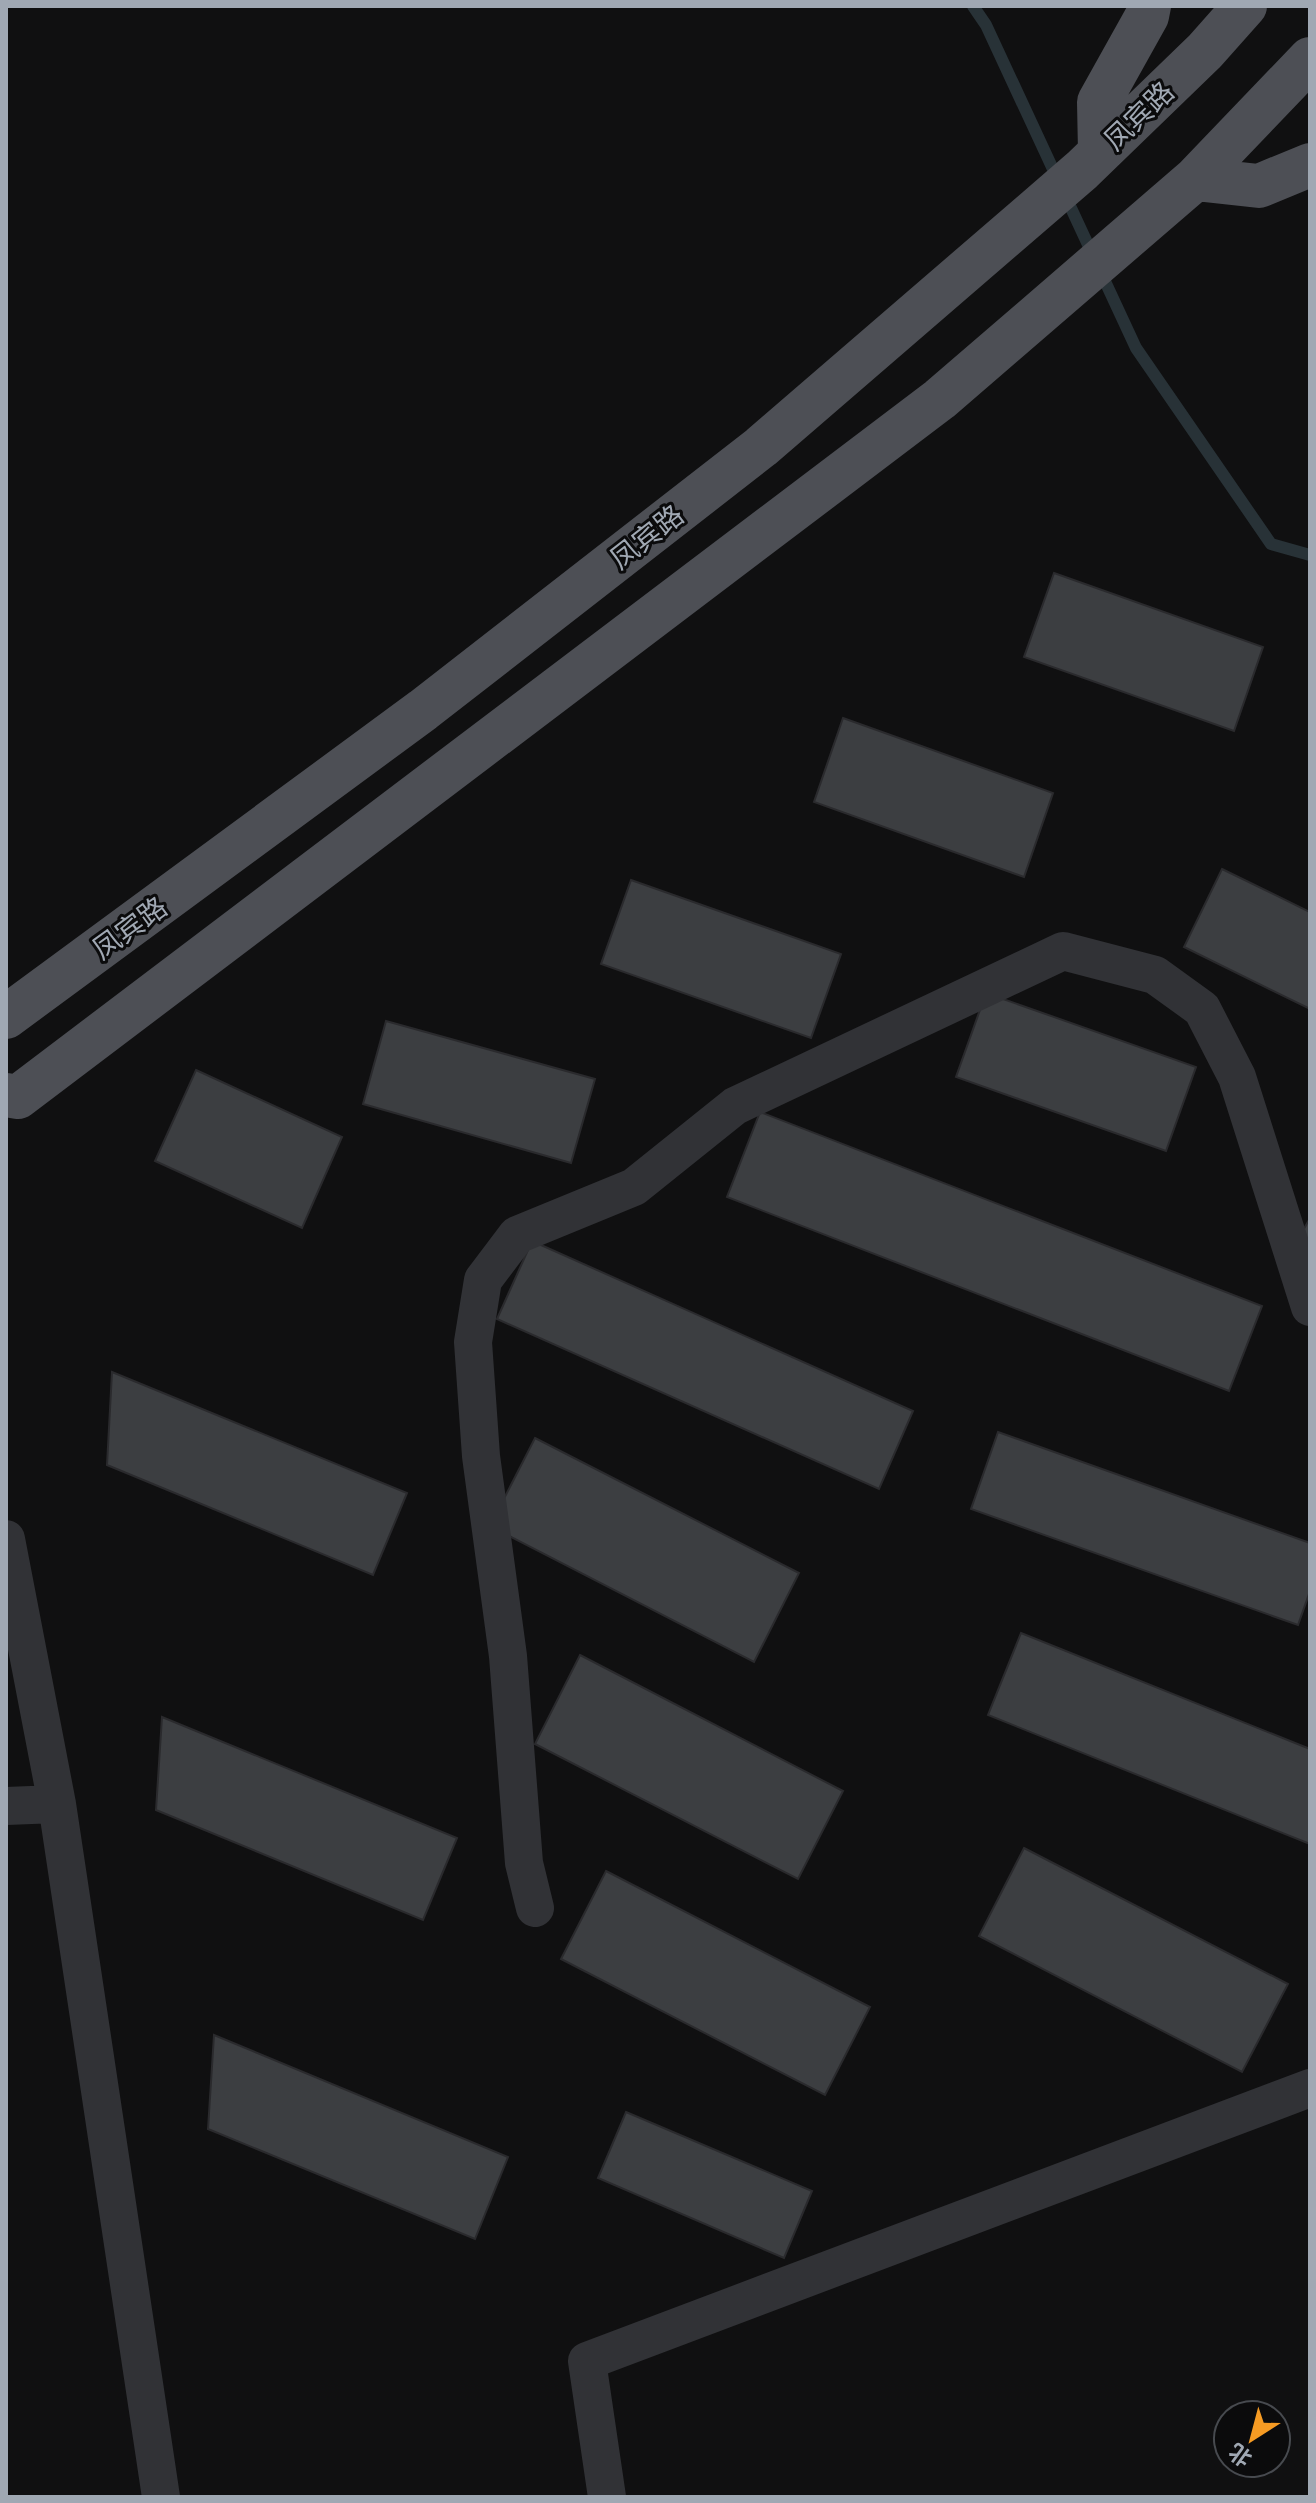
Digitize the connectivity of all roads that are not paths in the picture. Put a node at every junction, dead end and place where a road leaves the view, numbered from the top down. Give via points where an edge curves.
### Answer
1 (1149, 6) edge
2 (1245, 6) edge
3 (1310, 59) edge
4 (1091, 161) junction
5 (1310, 165) edge
6 (1195, 179) junction
7 (6, 1017) edge
8 (6, 1095) edge
9 (1310, 1307) edge
10 (6, 1539) edge
11 (57, 1804) junction
12 (6, 1806) edge
13 (535, 1908) dead end
14 (1310, 2088) edge
15 (161, 2497) edge
16 (607, 2497) edge

1 - 4 main road via 1099,102
2 - 4 main road, 凤宾路
3 - 6 main road
4 - 7 main road, 凤宾路 via 761,447 423,710
5 - 6 main road via 1259,186
6 - 8 main road via 940,399 18,1097
9 - 13 street via 1237,1077 1202,1009 1155,975 1063,951 735,1106 634,1187 517,1235 483,1280 473,1342 481,1456 508,1656 524,1863
10 - 11 street
11 - 12 street
11 - 15 street
14 - 16 street via 587,2361

